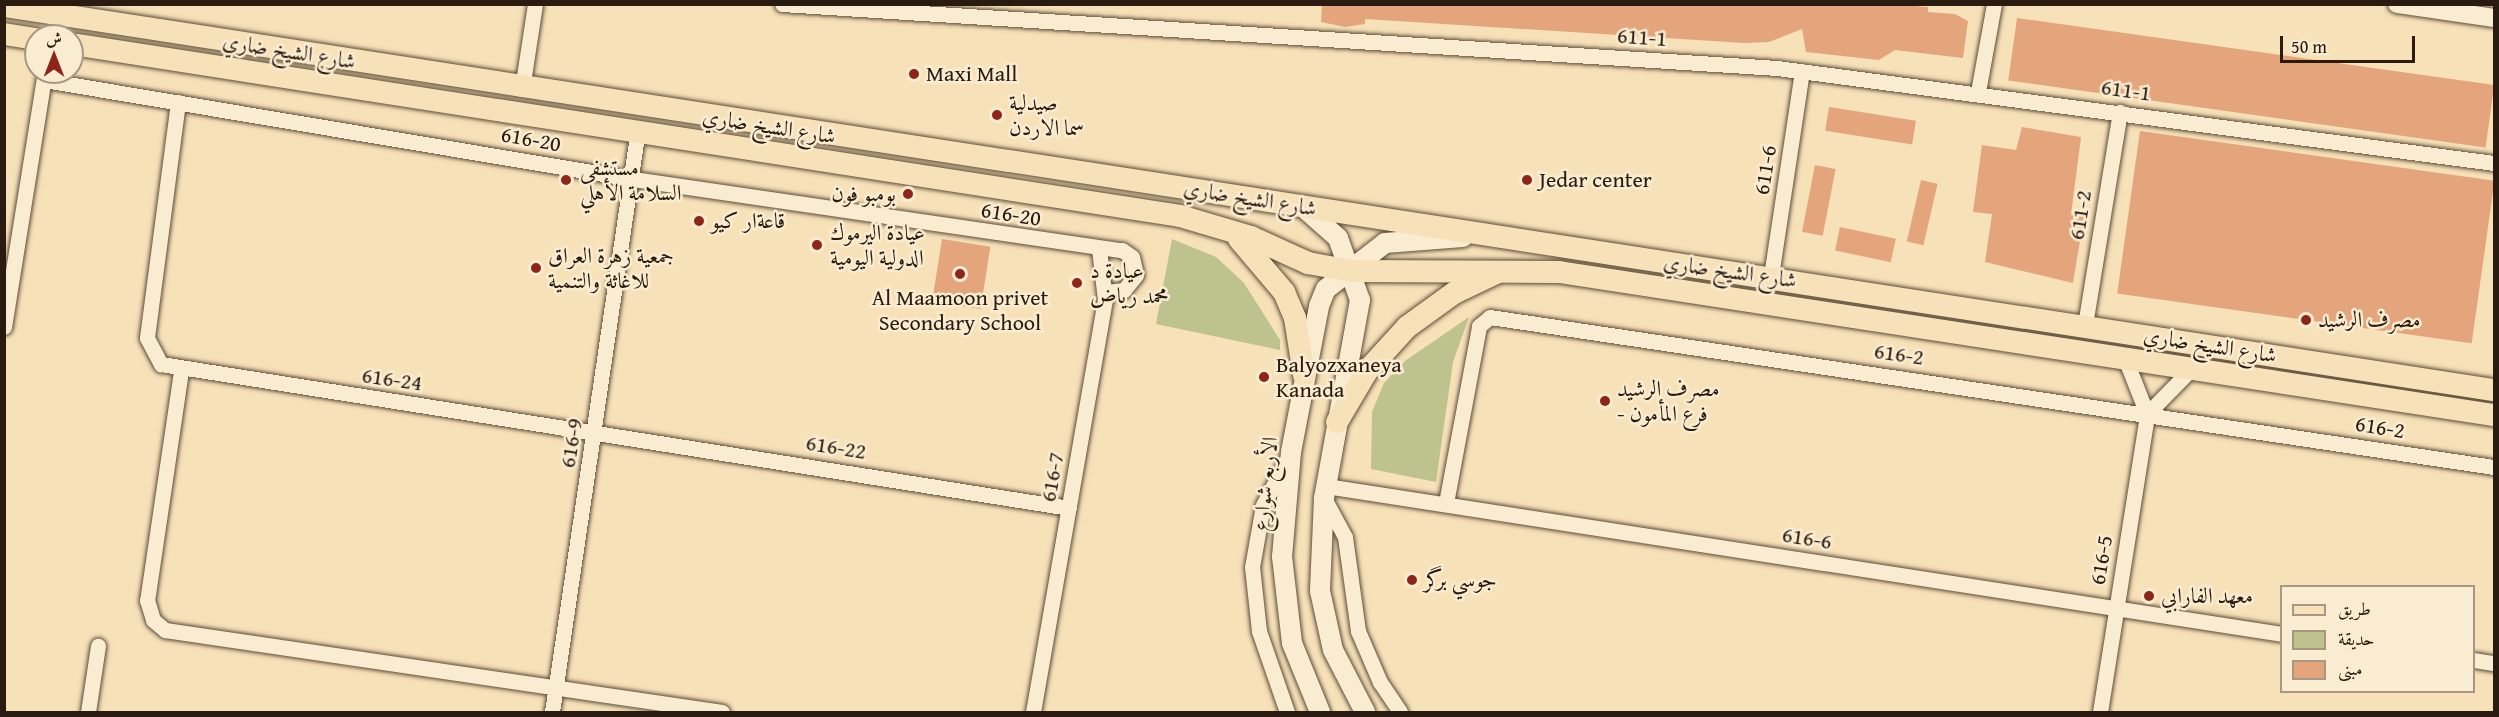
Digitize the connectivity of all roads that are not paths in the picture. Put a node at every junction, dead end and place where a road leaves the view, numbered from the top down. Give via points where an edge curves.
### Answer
1 (535, 4) edge
2 (782, 4) edge
3 (1994, 4) edge
4 (2397, 4) edge
5 (4, 6) edge
6 (2494, 18) edge
7 (4, 34) edge
8 (24, 37) edge
9 (84, 46) edge
10 (1802, 71) junction
11 (44, 84) edge
12 (84, 84) edge
13 (522, 89) junction
14 (1978, 92) junction
15 (178, 102) junction
16 (2120, 111) junction
17 (638, 129) junction
18 (2494, 162) edge
19 (633, 179) junction
20 (1302, 206) junction
21 (1225, 229) junction
22 (1478, 236) junction
23 (1099, 249) junction
24 (1507, 268) junction
25 (1351, 271) junction
26 (1771, 276) junction
27 (1106, 292) junction
28 (2085, 325) junction
29 (4, 327) edge
30 (2124, 356) junction
31 (2194, 366) junction
32 (181, 371) junction
33 (1304, 375) junction
34 (2494, 390) edge
35 (2147, 414) junction
36 (2494, 415) edge
37 (1337, 422) junction
38 (596, 431) junction
39 (1291, 452) junction
40 (2494, 467) edge
41 (1325, 492) junction
42 (1446, 503) junction
43 (1069, 508) junction
44 (2116, 610) junction
45 (2280, 634) edge
46 (99, 646) dead end
47 (2475, 660) edge
48 (2494, 663) edge
49 (556, 688) junction
50 (88, 712) edge
51 (552, 712) edge
52 (722, 712) edge
53 (1033, 712) edge
54 (1287, 712) edge
55 (1320, 712) edge
56 (1365, 712) edge
57 (1400, 712) edge
58 (2100, 712) edge

1 - 13 street
2 - 10 street, 611-1
3 - 14 street
4 - 6 street
5 - 13 main road, شارع الشيخ ضاري
7 - 8 main road
9 - 17 main road, شارع الشيخ ضاري
10 - 14 street, 611-1
10 - 26 street, 611-6
11 - 29 street
12 - 15 street, 616-20
13 - 20 main road, شارع الشيخ ضاري
14 - 16 street, 611-1
15 - 19 street, 616-20
15 - 32 street via 147,338 161,364
16 - 18 street, 611-1
16 - 28 street, 611-2
17 - 19 street, 616-9
17 - 21 main road, شارع الشيخ ضاري via 1180,216
19 - 23 street, 616-20
19 - 38 street, 616-9
20 - 22 main road, شارع الشيخ ضاري
20 - 25 main road via 1330,228
21 - 25 main road, شارع الشيخ ضاري via 1308,263
21 - 33 main road via 1248,246 1284,291 1295,318
22 - 25 main road, الأربع شوارع via 1385,243
22 - 26 main road, شارع الشيخ ضاري
23 - 27 street, 616-7
23 - 27 street, 616-20 via 1122,250 1136,269 1130,286
24 - 25 main road, شارع الشيخ ضاري
24 - 30 main road, شارع الشيخ ضاري
24 - 37 main road via 1454,293 1407,327 1367,371
25 - 33 main road, الأربع شوارع via 1324,292
25 - 37 main road via 1360,309
26 - 28 main road, شارع الشيخ ضاري
27 - 43 street, 616-7
28 - 34 main road, شارع الشيخ ضاري
30 - 31 main road, شارع الشيخ ضاري
30 - 35 street
31 - 35 street via 2168,387
31 - 36 main road, شارع الشيخ ضاري
32 - 38 street, 616-24
32 - 49 street via 147,600 158,626 172,633
33 - 39 main road, الأربع شوارع
35 - 40 street, 616-2
35 - 42 street, 616-2 via 1490,317 1479,326
35 - 44 street, 616-5
37 - 41 main road
38 - 43 street, 616-22
38 - 49 street, 616-9
39 - 54 street via 1263,505 1252,567 1259,631
39 - 55 main road, الأربع شوارع via 1283,596 1297,662
41 - 42 street, 616-6
41 - 56 main road via 1320,581 1325,621 1345,678
41 - 57 street via 1345,537 1358,631 1380,682
42 - 44 street, 616-6
43 - 53 street, 616-7
44 - 45 street, 616-6
44 - 58 street, 616-5
46 - 50 street
47 - 48 street
49 - 51 street, 616-9
49 - 52 street

